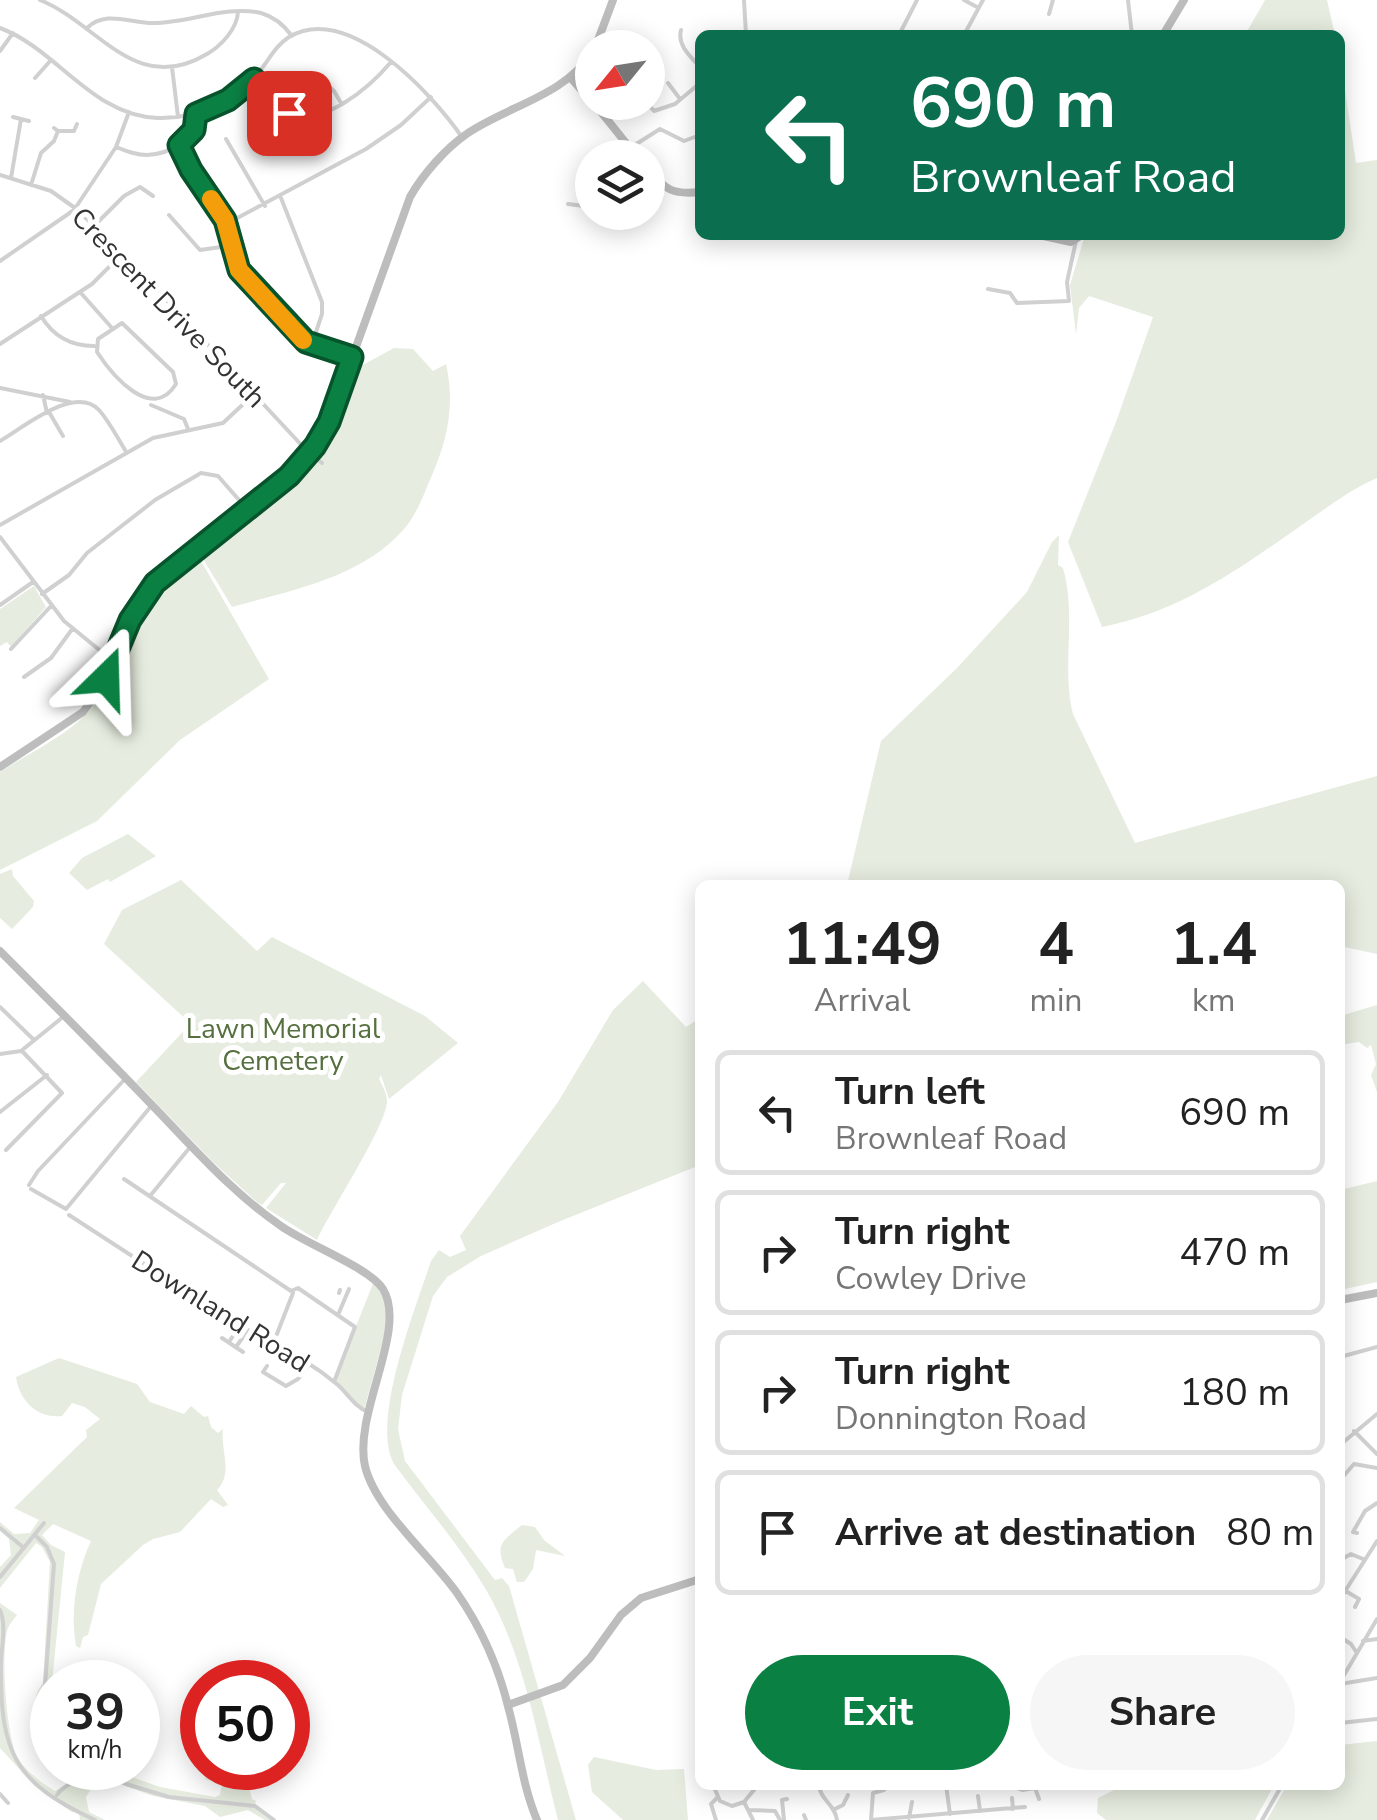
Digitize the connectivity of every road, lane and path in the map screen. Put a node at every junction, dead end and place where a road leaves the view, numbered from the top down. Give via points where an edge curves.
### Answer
1 (40, 0) edge
2 (613, 0) edge
3 (744, 0) edge
4 (964, 0) edge
5 (983, 0) edge
6 (1054, 0) edge
7 (1128, 0) edge
8 (1184, 0) edge
9 (916, 1) edge
10 (978, 8) junction
11 (1049, 9) dead end
12 (238, 12) junction
13 (0, 28) edge
14 (87, 28) junction
15 (602, 30) edge
16 (682, 30) dead end
17 (746, 30) edge
18 (902, 30) edge
19 (967, 30) edge
20 (1131, 30) edge
21 (1165, 30) edge
22 (14, 33) junction
23 (292, 36) junction
24 (0, 51) edge
25 (51, 60) junction
26 (695, 61) edge
27 (392, 62) junction
28 (172, 67) junction
29 (575, 73) edge
30 (35, 78) dead end
31 (571, 78) junction
32 (254, 79) junction
33 (321, 80) dead end
34 (575, 82) edge
35 (668, 82) dead end
36 (695, 87) edge
37 (431, 97) junction
38 (680, 99) junction
39 (341, 103) junction
40 (278, 106) junction
41 (665, 106) edge
42 (129, 112) junction
43 (196, 114) junction
44 (306, 116) junction
45 (13, 117) dead end
46 (178, 117) junction
47 (22, 119) junction
48 (607, 120) edge
49 (29, 121) dead end
50 (77, 124) dead end
51 (462, 137) junction
52 (695, 137) edge
53 (226, 139) dead end
54 (623, 140) edge
55 (642, 140) edge
56 (179, 145) junction
57 (116, 147) junction
58 (0, 174) edge
59 (11, 178) junction
60 (31, 185) junction
61 (665, 187) edge
62 (695, 192) edge
63 (153, 196) dead end
64 (281, 197) junction
65 (568, 204) dead end
66 (264, 206) junction
67 (575, 207) edge
68 (75, 208) junction
69 (169, 215) dead end
70 (226, 224) junction
71 (94, 226) junction
72 (1078, 240) edge
73 (230, 246) junction
74 (123, 253) junction
75 (0, 261) edge
76 (988, 289) dead end
77 (80, 292) junction
78 (41, 316) junction
79 (112, 328) junction
80 (0, 344) edge
81 (312, 344) junction
82 (95, 346) junction
83 (352, 357) junction
84 (0, 388) edge
85 (254, 394) junction
86 (43, 395) junction
87 (70, 402) junction
88 (151, 405) dead end
89 (48, 413) junction
90 (188, 429) junction
91 (63, 436) dead end
92 (0, 442) edge
93 (126, 452) junction
94 (310, 454) junction
95 (322, 463) dead end
96 (247, 509) junction
97 (0, 525) edge
98 (0, 536) edge
99 (34, 582) junction
100 (42, 594) junction
101 (0, 605) edge
102 (51, 606) junction
103 (73, 628) junction
104 (11, 649) dead end
105 (108, 656) dead end
106 (24, 677) dead end
107 (0, 767) edge
108 (0, 951) edge
109 (0, 1006) edge
110 (65, 1015) junction
111 (34, 1040) junction
112 (22, 1051) junction
113 (0, 1054) edge
114 (47, 1075) junction
115 (126, 1078) junction
116 (152, 1105) junction
117 (0, 1112) edge
118 (192, 1146) junction
119 (6, 1150) dead end
120 (124, 1178) dead end
121 (150, 1196) junction
122 (67, 1212) junction
123 (349, 1290) dead end
124 (293, 1292) junction
125 (339, 1292) dead end
126 (1377, 1293) edge
127 (346, 1297) junction
128 (1345, 1299) edge
129 (338, 1316) junction
130 (240, 1325) junction
131 (248, 1330) junction
132 (222, 1338) dead end
133 (229, 1342) junction
134 (273, 1344) junction
135 (236, 1347) junction
136 (1377, 1347) edge
137 (244, 1352) dead end
138 (1345, 1356) edge
139 (308, 1366) junction
140 (263, 1372) dead end
141 (334, 1382) junction
142 (286, 1386) junction
143 (285, 1395) dead end
144 (368, 1412) junction
145 (1377, 1414) edge
146 (1354, 1431) junction
147 (1345, 1440) edge
148 (1377, 1444) edge
149 (1374, 1452) edge
150 (1372, 1460) dead end
151 (1367, 1466) junction
152 (1377, 1468) edge
153 (1345, 1474) edge
154 (1377, 1503) edge
155 (44, 1523) dead end
156 (0, 1528) edge
157 (1356, 1534) dead end
158 (34, 1535) junction
159 (1377, 1541) edge
160 (24, 1548) junction
161 (1345, 1557) edge
162 (1363, 1559) junction
163 (0, 1577) edge
164 (695, 1581) edge
165 (1345, 1588) edge
166 (1345, 1590) edge
167 (1354, 1608) dead end
168 (0, 1610) edge
169 (1377, 1619) edge
170 (1374, 1630) edge
171 (1377, 1639) edge
172 (1345, 1640) edge
173 (1363, 1643) junction
174 (1351, 1644) junction
175 (1356, 1653) junction
176 (47, 1660) edge
177 (1345, 1673) edge
178 (1345, 1676) edge
179 (1377, 1678) edge
180 (1350, 1681) junction
181 (1345, 1682) edge
182 (508, 1705) junction
183 (1377, 1719) edge
184 (1345, 1722) edge
185 (60, 1790) edge
186 (145, 1790) edge
187 (714, 1790) edge
188 (753, 1790) edge
189 (820, 1790) edge
190 (884, 1790) dead end
191 (948, 1790) edge
192 (1038, 1790) edge
193 (1279, 1790) edge
194 (0, 1794) edge
195 (848, 1795) dead end
196 (978, 1796) dead end
197 (56, 1797) junction
198 (718, 1797) junction
199 (1012, 1798) dead end
200 (1038, 1799) dead end
201 (782, 1800) dead end
202 (5, 1802) edge
203 (744, 1802) junction
204 (912, 1802) dead end
205 (1026, 1807) dead end
206 (1013, 1808) junction
207 (836, 1809) junction
208 (748, 1810) junction
209 (980, 1811) junction
210 (950, 1814) junction
211 (85, 1818) edge
212 (909, 1818) edge
213 (95, 1820) edge
214 (274, 1820) edge
215 (537, 1820) edge
216 (716, 1820) edge
217 (753, 1820) edge
218 (782, 1820) edge
219 (837, 1820) edge
220 (871, 1820) edge
221 (1262, 1820) edge

1 - 14 street
2 - 15 street
3 - 17 street
4 - 10 street
5 - 10 street
6 - 11 street
7 - 20 street
8 - 21 street
9 - 18 street
10 - 19 street
12 - 14 street via 166,22 105,18
12 - 23 street via 273,18
12 - 28 street via 214,50
13 - 22 street
14 - 28 street via 128,58
16 - 26 street via 682,46
22 - 24 street
22 - 25 street
23 - 27 street via 332,31
23 - 32 street
25 - 30 street
25 - 42 street via 98,98
27 - 37 street
27 - 39 street
28 - 46 street
29 - 31 street
31 - 34 street
31 - 51 street
32 - 40 street
32 - 43 street
33 - 39 street
35 - 38 street
36 - 38 street
37 - 51 street
37 - 64 street via 375,144
38 - 41 street
39 - 44 street
40 - 44 street
40 - 44 street via 274,112 284,133
42 - 46 street
42 - 57 street
43 - 46 street
43 - 56 street via 194,130
45 - 47 street
47 - 49 street
47 - 59 street
48 - 54 street
50 - 60 street via 74,131 56,129
51 - 83 street via 410,197
52 - 55 street via 684,141 660,128
53 - 66 street
56 - 57 street via 145,155
56 - 70 street
57 - 68 street
58 - 59 street, Crescent Drive South
59 - 60 street, Crescent Drive South
60 - 68 street, Crescent Drive South
61 - 62 street
63 - 71 street via 140,186
64 - 66 street
64 - 81 street via 322,302
65 - 67 street
66 - 70 street
68 - 71 street, Crescent Drive South
68 - 75 street
69 - 73 street via 200,250
70 - 73 street
71 - 74 street, Crescent Drive South
72 - 76 street via 1069,301 1017,303 1012,294
73 - 81 street via 239,270
74 - 77 street
74 - 85 street, Crescent Drive South
77 - 78 street
77 - 79 street
78 - 80 street
78 - 82 street via 54,335
79 - 82 street
79 - 82 street via 128,325 174,372 174,388 158,398 132,391
81 - 83 street
83 - 94 street
84 - 86 street
85 - 90 street via 224,423
85 - 94 street, Crescent Drive South
86 - 87 street
86 - 89 street
87 - 89 street
87 - 93 street via 97,408
88 - 90 street via 184,419
89 - 91 street
89 - 92 street
90 - 93 street
93 - 97 street
94 - 95 street, Crescent Drive South
94 - 96 street
96 - 100 street via 219,477 201,474 147,506
96 - 107 street via 149,590 104,683 82,712
98 - 99 street
99 - 100 street
99 - 101 street
100 - 102 street
102 - 103 street
102 - 104 street
103 - 105 street
103 - 106 street via 51,658
108 - 110 street
109 - 111 street
110 - 111 street
110 - 115 street
111 - 112 street
112 - 113 street
112 - 114 street
114 - 117 street
114 - 119 street via 62,1093
115 - 116 street
115 - 122 street, Downland Road via 41,1166 30,1187
116 - 118 street
116 - 122 street
118 - 121 street
118 - 144 street via 278,1224 380,1284 390,1321
120 - 121 street
121 - 124 street
122 - 130 street, Downland Road
123 - 127 street
124 - 129 street via 298,1288
124 - 134 street
125 - 127 street
126 - 128 street
127 - 129 street
129 - 141 street via 355,1328
130 - 131 street, Downland Road
130 - 133 street
131 - 134 street, Downland Road
131 - 135 street
132 - 133 street
133 - 135 street
134 - 139 street, Downland Road
135 - 137 street
136 - 138 street
139 - 141 street, Downland Road
139 - 142 street
140 - 142 street
141 - 144 street, Downland Road
142 - 143 street
144 - 182 street via 363,1453 374,1490 464,1604
145 - 146 street
146 - 147 street
146 - 149 street
148 - 149 street
150 - 151 street
151 - 152 street
151 - 153 street via 1352,1465
154 - 157 street
155 - 158 street
156 - 160 street
158 - 160 street
158 - 176 street via 54,1564
159 - 162 street
160 - 163 street
161 - 162 street
162 - 165 street
164 - 182 street via 641,1598 568,1682
166 - 167 street via 1361,1596
168 - 197 street via 5,1738 19,1768
169 - 170 street
170 - 173 street
171 - 173 street
172 - 174 street
173 - 174 street
173 - 175 street
174 - 175 street
175 - 177 street
178 - 180 street
179 - 180 street
180 - 181 street
182 - 215 street
183 - 184 street
185 - 197 street
186 - 214 street via 255,1806
187 - 198 street
188 - 203 street
189 - 207 street
190 - 220 street via 870,1792
191 - 210 street
192 - 200 street
193 - 221 street
194 - 202 street
195 - 207 street
196 - 209 street
197 - 211 street
198 - 203 street via 729,1806
198 - 216 street via 711,1806
199 - 206 street
201 - 218 street
203 - 208 street
204 - 212 street
205 - 206 street
206 - 209 street
207 - 219 street
208 - 217 street
208 - 218 street via 775,1811
209 - 210 street
210 - 212 street
211 - 213 street
212 - 220 street

